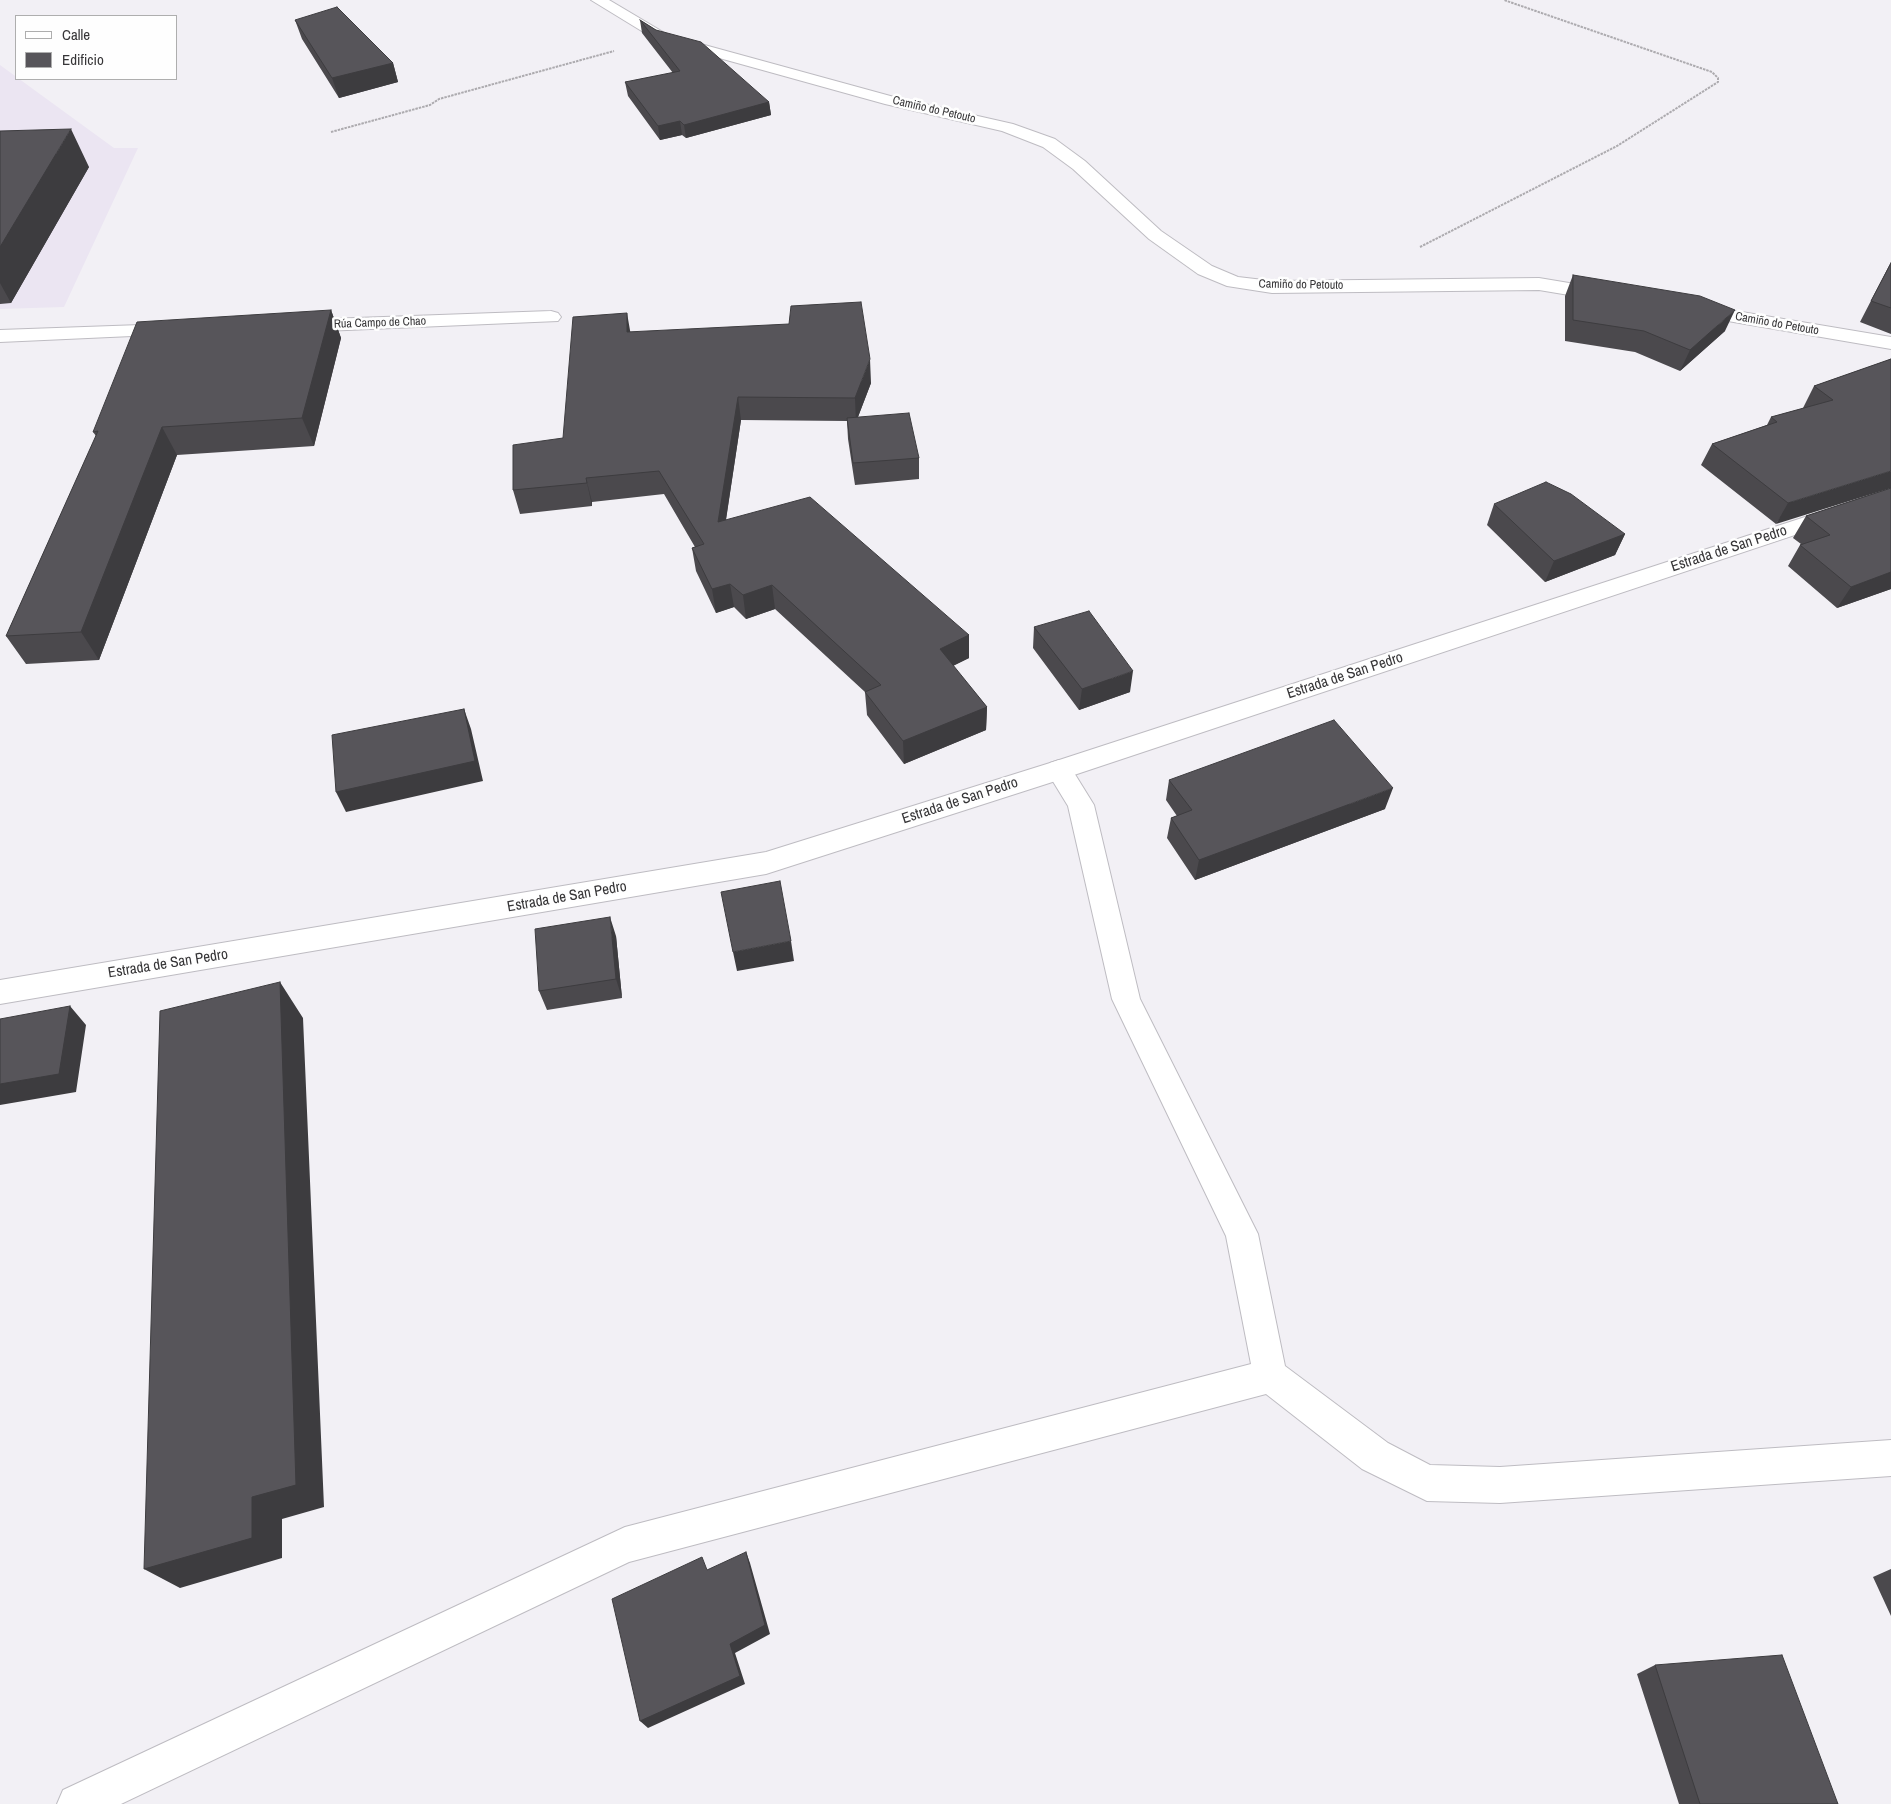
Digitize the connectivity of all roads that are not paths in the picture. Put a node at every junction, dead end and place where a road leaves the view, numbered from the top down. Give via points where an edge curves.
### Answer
1 (598, 0) edge
2 (1617, 297) edge
3 (1676, 307) edge
4 (551, 317) dead end
5 (286, 326) edge
6 (188, 330) edge
7 (0, 336) edge
8 (1891, 344) edge
9 (1891, 496) edge
10 (1059, 770) junction
11 (0, 992) edge
12 (1270, 1376) junction
13 (1891, 1458) edge
14 (77, 1804) edge

1 - 2 street, Camiño do Petouto via 663,38 891,101 1007,127 1049,143 1079,165 1155,235 1205,270 1234,282 1272,287 1539,284
3 - 8 street, Camiño do Petouto
4 - 5 street, Rúa Campo de Chao
6 - 7 street
9 - 10 street, Estrada de San Pedro
10 - 11 street, Estrada de San Pedro via 766,863
10 - 12 street via 1081,805 1126,999 1242,1234
12 - 13 street via 1375,1456 1427,1483 1500,1485
12 - 14 street via 625,1545

